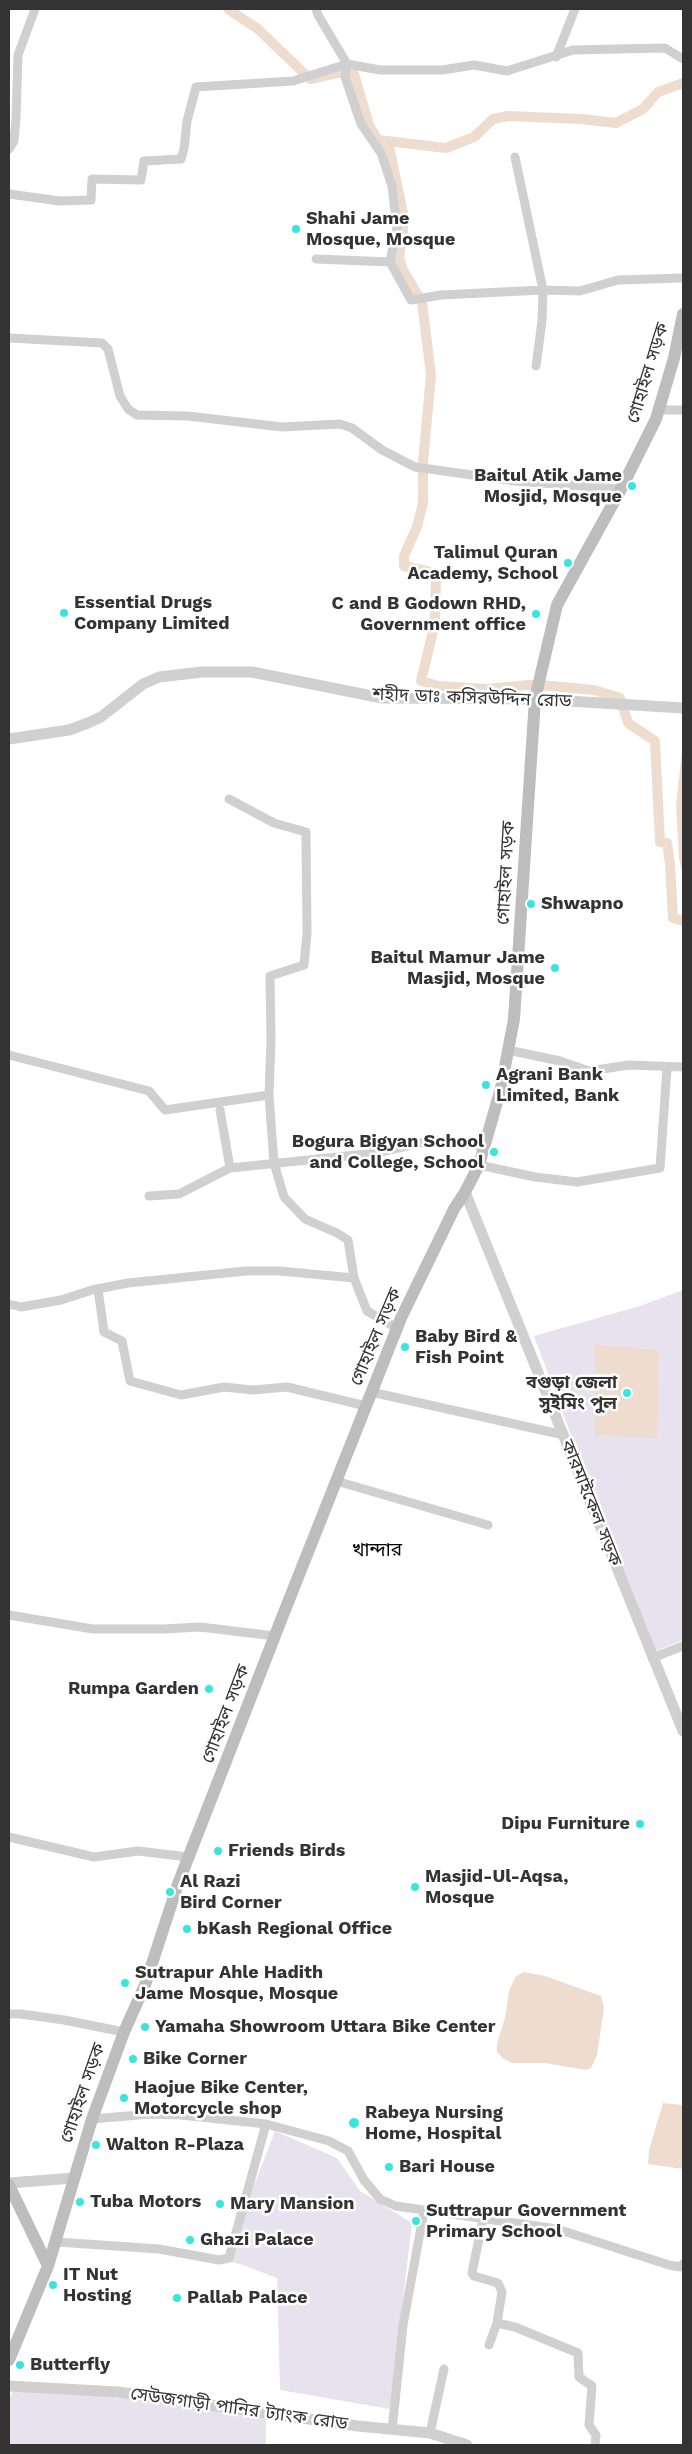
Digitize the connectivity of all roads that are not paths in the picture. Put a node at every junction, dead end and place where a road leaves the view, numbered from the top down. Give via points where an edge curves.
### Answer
1 (35, 9) edge
2 (316, 9) edge
3 (575, 9) edge
4 (556, 57) junction
5 (683, 59) edge
6 (346, 70) junction
7 (9, 149) edge
8 (515, 157) dead end
9 (9, 194) edge
10 (316, 259) dead end
11 (390, 262) junction
12 (683, 278) edge
13 (543, 290) junction
14 (683, 314) edge
15 (9, 338) edge
16 (536, 366) dead end
17 (658, 410) junction
18 (683, 410) edge
19 (622, 489) junction
20 (536, 696) junction
21 (683, 708) edge
22 (9, 739) edge
23 (229, 799) dead end
24 (508, 1050) junction
25 (9, 1055) edge
26 (683, 1067) edge
27 (666, 1068) junction
28 (269, 1095) junction
29 (220, 1110) dead end
30 (484, 1146) junction
31 (274, 1162) junction
32 (478, 1165) junction
33 (230, 1168) junction
34 (465, 1192) junction
35 (149, 1196) dead end
36 (354, 1278) junction
37 (98, 1289) junction
38 (9, 1304) edge
39 (397, 1328) junction
40 (371, 1392) junction
41 (366, 1406) junction
42 (564, 1435) junction
43 (336, 1481) junction
44 (488, 1525) dead end
45 (9, 1615) edge
46 (275, 1636) junction
47 (683, 1646) edge
48 (652, 1658) junction
49 (683, 1731) edge
50 (9, 1837) edge
51 (188, 1857) junction
52 (9, 2014) edge
53 (124, 2032) junction
54 (92, 2119) junction
55 (266, 2124) junction
56 (74, 2178) junction
57 (9, 2184) edge
58 (424, 2211) junction
59 (483, 2219) junction
60 (57, 2242) junction
61 (683, 2264) edge
62 (48, 2266) junction
63 (497, 2323) junction
64 (490, 2345) dead end
65 (9, 2360) edge
66 (444, 2369) dead end
67 (9, 2386) edge
68 (392, 2430) junction
69 (430, 2433) junction
70 (467, 2445) edge
71 (595, 2445) edge

1 - 7 street via 18,55 14,141
2 - 6 street
3 - 4 street
4 - 5 street via 573,50 665,48
4 - 6 street via 507,71 474,65 442,70
6 - 9 street via 254,85 196,88 181,159 144,161 142,180 92,179 91,200 60,201
6 - 11 street via 362,124 381,153 392,186 397,227
8 - 13 street
10 - 11 street
11 - 13 street via 411,300
12 - 13 street via 618,280 580,291
13 - 16 street
14 - 17 main road, গোহাইল সড়ক
15 - 19 street via 102,343 108,348 120,396 128,409 138,415 188,416 282,426 340,424 352,428 382,450 423,469 534,483
17 - 18 street
17 - 19 main road, গোহাইল সড়ক
19 - 20 main road, গোহাইল সড়ক via 556,605
20 - 21 street, শহীদ ডাঃ কসিরউদ্দিন রোড via 615,705
20 - 22 street, শহীদ ডাঃ কসিরউদ্দিন রোড via 382,698 252,672 202,672 159,677 143,684 101,717 69,730
20 - 24 main road, গোহাইল সড়ক via 514,1019
23 - 28 street via 274,824 306,832 307,933 304,965 270,976 272,1040
24 - 27 street via 589,1071 629,1065
24 - 30 main road, গোহাইল সড়ক
25 - 28 street via 149,1091 165,1110
26 - 27 street
27 - 32 street via 660,1168 577,1182
28 - 31 street
29 - 33 street
30 - 31 street via 434,1140 376,1153
30 - 32 main road, গোহাইল সড়ক
31 - 33 street
31 - 36 street via 284,1196 305,1219 348,1240
32 - 34 main road, গোহাইল সড়ক
33 - 35 street via 179,1194
34 - 39 main road, গোহাইল সড়ক
34 - 42 street, কারমাইকেল সড়ক
36 - 37 street via 246,1271
36 - 39 street via 367,1311
37 - 38 street via 61,1300 21,1306
37 - 41 street via 104,1332 122,1341 130,1381 181,1395 224,1387 253,1390 287,1388
39 - 40 main road, গোহাইল সড়ক
40 - 41 main road, গোহাইল সড়ক
40 - 42 street
41 - 43 main road, গোহাইল সড়ক
42 - 48 street, কারমাইকেল সড়ক
43 - 44 street
43 - 46 main road, গোহাইল সড়ক
45 - 46 street via 93,1628 200,1626
46 - 51 main road, গোহাইল সড়ক
47 - 48 street
48 - 49 street, কারমাইকেল সড়ক
50 - 51 street via 94,1857 138,1852
51 - 53 main road, গোহাইল সড়ক via 146,1985
52 - 53 street via 64,2020
53 - 54 main road, গোহাইল সড়ক
54 - 55 street via 150,2114
54 - 56 main road, গোহাইল সড়ক
55 - 58 street via 329,2141 348,2151 364,2180 380,2199 396,2206
55 - 60 street via 228,2258 219,2260 159,2249
56 - 57 street
56 - 60 main road, গোহাইল সড়ক
57 - 62 main road
58 - 59 street
58 - 68 street via 403,2325
59 - 61 street via 557,2229 680,2268
59 - 63 street via 472,2273 501,2286
60 - 62 main road, গোহাইল সড়ক
62 - 65 main road, গোহাইল সড়ক
63 - 64 street
63 - 71 street via 515,2327 578,2353 579,2377 592,2386 589,2425 596,2434
66 - 69 street
67 - 68 street, সেউজগাড়ী পানির ট্যাংক রোড via 118,2392
68 - 69 street, সেউজগাড়ী পানির ট্যাংক রোড
69 - 70 street, সেউজগাড়ী পানির ট্যাংক রোড

